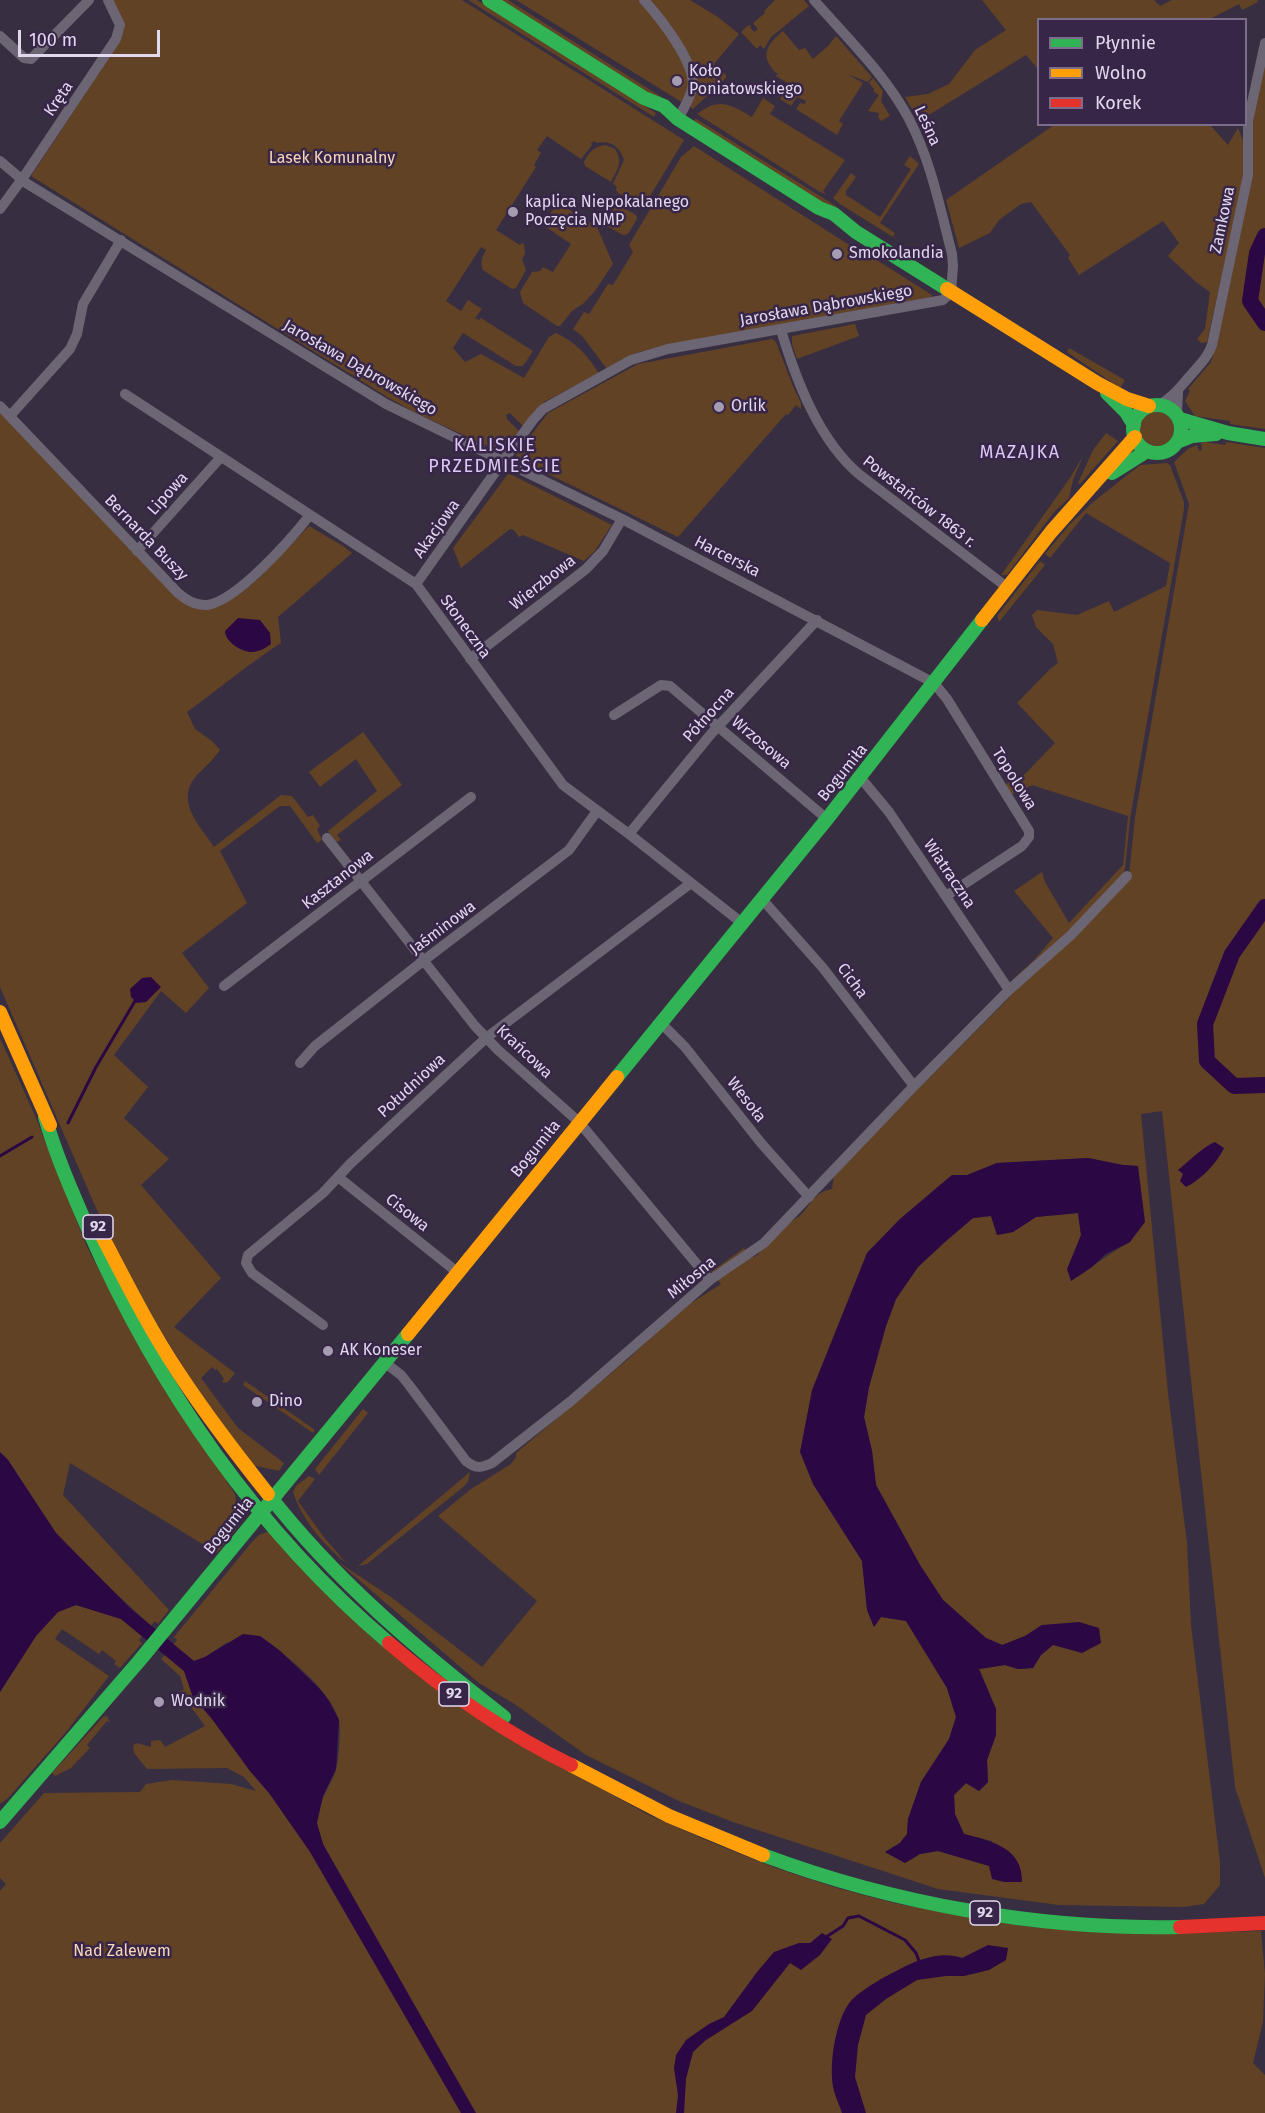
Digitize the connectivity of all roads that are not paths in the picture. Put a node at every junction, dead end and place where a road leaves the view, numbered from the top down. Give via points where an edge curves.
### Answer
1 (89, 0) edge
2 (108, 0) edge
3 (489, 0) edge
4 (644, 0) edge
5 (814, 0) edge
6 (0, 36) edge
7 (1265, 43) edge
8 (678, 119) junction
9 (0, 161) edge
10 (22, 180) junction
11 (0, 209) edge
12 (121, 240) junction
13 (951, 291) junction
14 (780, 330) junction
15 (1096, 383) junction
16 (1178, 392) junction
17 (125, 394) dead end
18 (1154, 405) junction
19 (0, 406) edge
20 (10, 416) junction
21 (1178, 416) junction
22 (1134, 431) junction
23 (1228, 433) junction
24 (1265, 439) edge
25 (1178, 442) junction
26 (1147, 451) junction
27 (221, 457) junction
28 (503, 461) junction
29 (1088, 490) junction
30 (310, 515) junction
31 (622, 519) junction
32 (137, 551) junction
33 (416, 584) junction
34 (1008, 588) junction
35 (817, 620) junction
36 (470, 659) junction
37 (934, 683) junction
38 (614, 715) dead end
39 (718, 727) junction
40 (861, 777) junction
41 (471, 797) dead end
42 (597, 811) junction
43 (827, 819) junction
44 (629, 834) junction
45 (327, 838) dead end
46 (1127, 876) dead end
47 (361, 882) junction
48 (691, 883) junction
49 (946, 896) junction
50 (762, 898) junction
51 (742, 923) junction
52 (423, 961) junction
53 (224, 986) dead end
54 (1009, 990) junction
55 (0, 1012) edge
56 (660, 1022) junction
57 (486, 1038) junction
58 (300, 1062) dead end
59 (914, 1086) junction
60 (45, 1117) junction
61 (579, 1122) junction
62 (338, 1177) junction
63 (809, 1197) junction
64 (457, 1272) junction
65 (710, 1280) junction
66 (323, 1325) dead end
67 (384, 1362) junction
68 (272, 1500) junction
69 (261, 1512) junction
70 (570, 1764) junction
71 (0, 1822) edge
72 (1265, 1923) edge

1 - 6 street via 31,59 24,58
2 - 10 street, Kręta via 120,25 116,39
3 - 8 main road via 645,98 660,113
4 - 8 street via 674,38 690,70 693,88
5 - 13 street, Leśna via 890,87 916,134 930,170 952,254
7 - 16 street, Zamkowa via 1248,121 1248,175 1212,345 1204,362
8 - 13 main road
9 - 10 street, Jarosława Dąbrowskiego
10 - 11 street, Kręta
10 - 12 street, Jarosława Dąbrowskiego
12 - 20 street via 83,304 70,349
12 - 28 street, Jarosława Dąbrowskiego via 386,404
13 - 14 street, Jarosława Dąbrowskiego via 943,300
13 - 15 main road
14 - 28 street, Jarosława Dąbrowskiego via 658,351 631,360 543,409
14 - 34 street, Powstańców 1863 r. via 798,382 842,458 860,476
15 - 18 main road via 1127,399
15 - 22 main road via 1126,412
16 - 18 street, Zamkowa
16 - 21 street
17 - 27 street, Słoneczna
18 - 21 main road via 1168,407
18 - 22 main road via 1139,413
19 - 20 street, Bernarda Buszy
20 - 32 street, Bernarda Buszy
21 - 23 main road
21 - 25 main road
22 - 26 main road via 1139,445
22 - 29 main road, Bogumiła
23 - 24 main road
23 - 25 main road via 1192,436
25 - 26 main road via 1162,453
26 - 29 main road, Bogumiła
27 - 30 street, Słoneczna
27 - 32 street, Lipowa
28 - 31 street, Harcerska
28 - 33 street, Akacjowa
29 - 34 main road, Bogumiła
30 - 32 street, Bernarda Buszy via 241,586 207,605 184,598
30 - 33 street, Słoneczna
31 - 35 street, Harcerska
31 - 36 street, Wierzbowa via 603,552 586,569
33 - 36 street, Słoneczna
34 - 37 main road, Bogumiła
35 - 37 street, Harcerska
35 - 39 street, Północna
36 - 42 street, Słoneczna via 563,785
37 - 40 main road, Bogumiła
37 - 49 street, Topolowa via 1029,831 1022,846
38 - 39 street, Wrzosowa via 666,684
39 - 43 street, Wrzosowa
39 - 44 street, Północna
40 - 43 main road, Bogumiła
40 - 49 street, Wiatraczna via 890,812
41 - 47 street, Kasztanowa
42 - 44 street, Słoneczna
42 - 52 street, Jaśminowa via 569,850
43 - 50 main road, Bogumiła
44 - 48 street, Słoneczna
45 - 47 street, Krańcowa
46 - 54 street, Miłosna via 1071,935
47 - 52 street, Krańcowa
47 - 53 street, Kasztanowa
48 - 51 street, Słoneczna
48 - 57 street, Południowa
49 - 54 street, Wiatraczna
50 - 51 main road, Bogumiła
50 - 59 street, Cicha via 823,968
51 - 56 main road, Bogumiła
52 - 57 street, Krańcowa
52 - 58 street, Jaśminowa
54 - 59 street, Miłosna
55 - 60 main road, 92
56 - 61 main road, Bogumiła
56 - 63 street, Wesoła
57 - 61 street, Krańcowa
57 - 62 street, Południowa
59 - 63 street, Miłosna
60 - 68 main road, 92 via 103,1239 155,1335 213,1425
60 - 69 main road, 92 via 94,1242 143,1342 201,1434
61 - 64 main road, Bogumiła
61 - 65 street, Krańcowa
62 - 64 street, Cisowa
62 - 66 street, Południowa via 255,1249 246,1263 252,1273
63 - 65 street, Miłosna via 764,1243
64 - 67 main road, Bogumiła
65 - 67 street, Miłosna via 571,1401 482,1468 466,1461 409,1385
67 - 68 main road, Bogumiła
68 - 69 main road, Bogumiła
68 - 70 main road, 92 via 350,1586 443,1670
69 - 70 main road, 92 via 349,1607 407,1659 523,1740
69 - 71 main road, Bogumiła
70 - 72 main road, 92 via 728,1842 887,1893 967,1910 1059,1922 1139,1927

